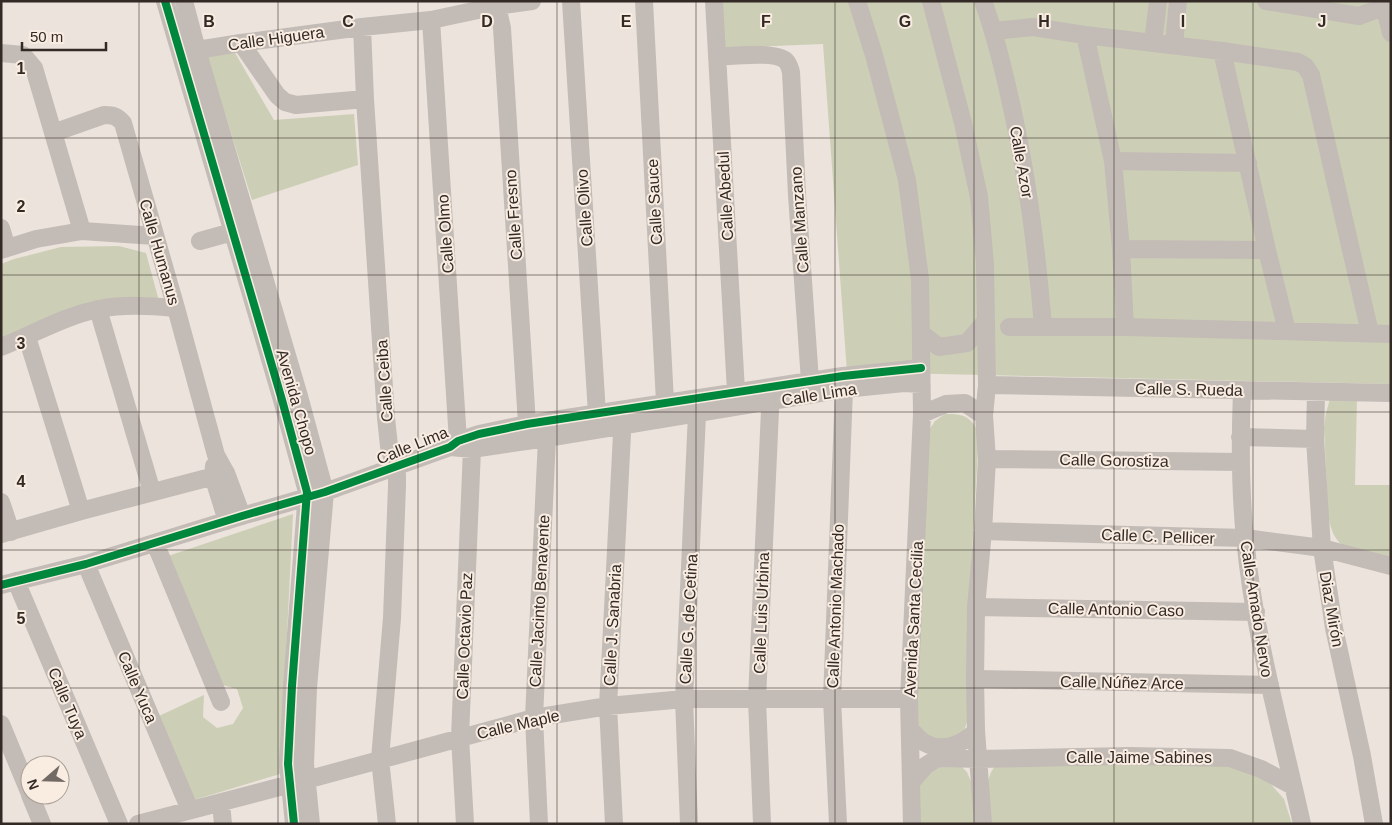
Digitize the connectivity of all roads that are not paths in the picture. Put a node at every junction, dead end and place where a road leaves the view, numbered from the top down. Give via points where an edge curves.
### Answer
1 (165, 1) edge
2 (184, 1) edge
3 (532, 1) edge
4 (571, 1) edge
5 (644, 1) edge
6 (714, 1) edge
7 (931, 1) edge
8 (982, 1) edge
9 (1158, 1) edge
10 (1178, 1) edge
11 (1266, 1) edge
12 (861, 2) edge
13 (496, 4) edge
14 (1382, 7) edge
15 (431, 20) junction
16 (362, 27) junction
17 (994, 31) junction
18 (1391, 33) edge
19 (1085, 35) junction
20 (241, 43) junction
21 (1152, 43) junction
22 (1174, 45) junction
23 (197, 50) junction
24 (1222, 51) junction
25 (1, 53) edge
26 (717, 57) junction
27 (365, 99) junction
28 (53, 133) junction
29 (1112, 161) junction
30 (1248, 163) junction
31 (1, 228) edge
32 (241, 230) junction
33 (82, 231) junction
34 (155, 236) junction
35 (200, 241) dead end
36 (4, 249) edge
37 (1121, 249) junction
38 (1267, 250) junction
39 (176, 308) junction
40 (98, 309) junction
41 (986, 321) junction
42 (1043, 326) junction
43 (1009, 327) dead end
44 (1125, 328) junction
45 (1287, 331) junction
46 (921, 333) junction
47 (1370, 333) junction
48 (1391, 334) edge
49 (27, 337) junction
50 (1, 347) edge
51 (921, 376) junction
52 (810, 381) junction
53 (844, 382) junction
54 (987, 385) junction
55 (1242, 390) junction
56 (736, 391) junction
57 (1316, 392) junction
58 (1391, 393) edge
59 (665, 402) junction
60 (769, 402) junction
61 (597, 414) junction
62 (697, 414) junction
63 (922, 414) junction
64 (984, 416) junction
65 (621, 418) junction
66 (527, 424) junction
67 (1240, 437) junction
68 (546, 438) junction
69 (1314, 439) junction
70 (460, 446) junction
71 (987, 459) junction
72 (1241, 462) junction
73 (395, 468) junction
74 (220, 475) junction
75 (152, 492) junction
76 (325, 492) junction
77 (307, 498) junction
78 (1, 502) edge
79 (81, 511) junction
80 (234, 518) junction
81 (983, 531) junction
82 (6, 533) edge
83 (1245, 538) junction
84 (155, 543) junction
85 (1322, 548) junction
86 (86, 564) junction
87 (1391, 566) edge
88 (9, 583) edge
89 (976, 607) junction
90 (1256, 612) junction
91 (975, 679) junction
92 (1270, 685) junction
93 (684, 699) junction
94 (757, 699) junction
95 (832, 699) junction
96 (909, 699) junction
97 (221, 702) dead end
98 (608, 706) junction
99 (534, 718) junction
100 (1, 724) edge
101 (910, 729) junction
102 (976, 731) junction
103 (460, 737) junction
104 (380, 759) junction
105 (978, 759) junction
106 (20, 771) edge
107 (912, 781) junction
108 (298, 782) junction
109 (1293, 786) junction
110 (221, 803) junction
111 (34, 805) edge
112 (190, 810) junction
113 (141, 823) edge
114 (42, 824) edge
115 (119, 824) edge
116 (223, 824) edge
117 (294, 824) edge
118 (312, 824) edge
119 (387, 824) edge
120 (465, 824) edge
121 (539, 824) edge
122 (614, 824) edge
123 (689, 824) edge
124 (762, 824) edge
125 (838, 824) edge
126 (912, 824) edge
127 (983, 824) edge
128 (1302, 824) edge
129 (1374, 824) edge

1 - 32 street, Avenida Chopo
2 - 23 street, Avenida Chopo
3 - 13 street, Calle Higuera
4 - 61 street, Calle Olivo
5 - 59 street, Calle Sauce
6 - 26 street, Calle Abedul
7 - 41 street via 979,197 986,264
8 - 17 street, Calle Azor
9 - 21 street
10 - 22 street
11 - 14 street via 1359,16
12 - 46 street, Avenida Santa Cecilia via 907,180 920,279
13 - 15 street, Calle Higuera
13 - 66 street, Calle Fresno via 502,28
14 - 18 street
15 - 16 street, Calle Higuera
15 - 70 street, Calle Olmo
16 - 20 street, Calle Higuera
16 - 27 street, Calle Ceiba
17 - 19 street via 1033,27
17 - 42 street, Calle Azor via 1022,152
19 - 21 street
19 - 29 street
20 - 23 street, Calle Higuera
20 - 27 street via 285,102 296,105
21 - 22 street
22 - 24 street
23 - 32 street, Avenida Chopo
24 - 30 street
24 - 47 street via 1298,62 1311,74
25 - 28 street via 23,55 34,68
26 - 52 street, Calle Manzano via 777,56 786,61 791,72
26 - 56 street, Calle Abedul
27 - 73 street, Calle Ceiba via 386,418
28 - 33 street
28 - 34 street, Calle Humanus via 104,115 118,118
29 - 30 street
29 - 37 street
30 - 38 street
31 - 36 street
32 - 35 street
32 - 76 street, Avenida Chopo via 299,396
32 - 77 street, Avenida Chopo
33 - 34 street
33 - 36 street via 36,239
34 - 39 street, Calle Humanus
37 - 38 street
37 - 44 street
38 - 45 street
39 - 40 street via 116,306
39 - 74 street, Calle Humanus
40 - 49 street
40 - 75 street
41 - 46 street via 968,343 939,347
41 - 54 street
42 - 43 street
42 - 44 street
44 - 45 street
45 - 47 street
46 - 51 street, Avenida Santa Cecilia
47 - 48 street
49 - 50 street
49 - 79 street
51 - 53 street, Calle Lima via 904,383
51 - 63 street, Avenida Santa Cecilia
52 - 53 street, Calle Lima
52 - 56 street, Calle Lima
53 - 60 street, Calle Lima
53 - 95 street, Calle Antonio Machado
54 - 55 street, Calle S. Rueda
54 - 64 street
55 - 57 street, Calle S. Rueda
55 - 67 street, Calle Amado Nervo
56 - 59 street, Calle Lima
57 - 58 street, Calle S. Rueda
57 - 69 street, Diaz Mirón
59 - 65 street, Calle Lima
60 - 62 street, Calle Lima
60 - 94 street, Calle Luis Urbina
61 - 65 street, Calle Lima
61 - 66 street, Calle Lima
62 - 65 street, Calle Lima
62 - 93 street, Calle G. de Cetina
63 - 64 street via 946,404 965,403
63 - 96 street, Avenida Santa Cecilia
64 - 71 street
65 - 68 street, Calle Lima
65 - 98 street, Calle J. Sanabria
66 - 70 street, Calle Lima via 479,434
67 - 69 street
67 - 72 street, Calle Amado Nervo
68 - 70 street, Calle Lima
68 - 99 street, Calle Jacinto Benavente
69 - 85 street, Diaz Mirón
70 - 73 street, Calle Lima
70 - 103 street, Calle Octavio Paz
71 - 72 street, Calle Gorostiza
71 - 81 street
72 - 83 street, Calle Amado Nervo
73 - 76 street, Calle Lima
73 - 104 street, Calle Ceiba via 392,618
74 - 75 street
74 - 80 street, Calle Humanus
75 - 79 street
76 - 77 street, Calle Lima
76 - 108 street, Avenida Chopo via 308,688 305,764
77 - 80 street, Calle Lima
77 - 108 street, Avenida Chopo via 288,764
78 - 82 street
79 - 82 street
80 - 84 street, Calle Lima
81 - 83 street, Calle C. Pellicer
81 - 89 street
83 - 85 street, Calle C. Pellicer
83 - 90 street, Calle Amado Nervo
84 - 86 street, Calle Lima
84 - 97 street
85 - 87 street, Calle C. Pellicer
85 - 129 street, Diaz Mirón via 1334,628
86 - 88 street, Calle Lima
86 - 112 street, Calle Yuca
88 - 115 street, Calle Tuya
89 - 90 street, Calle Antonio Caso
89 - 91 street
90 - 92 street, Calle Amado Nervo
91 - 92 street, Calle Núñez Arce
91 - 102 street
92 - 109 street, Calle Amado Nervo
93 - 94 street, Calle Maple
93 - 98 street, Calle Maple
93 - 123 street, Calle G. de Cetina
94 - 95 street, Calle Maple
94 - 124 street, Calle Luis Urbina
95 - 96 street, Calle Maple
95 - 125 street, Calle Antonio Machado
96 - 101 street, Avenida Santa Cecilia
98 - 99 street, Calle Maple
98 - 122 street, Calle J. Sanabria
99 - 103 street, Calle Maple
99 - 121 street, Calle Jacinto Benavente
100 - 106 street
101 - 102 street via 925,743 942,748 961,742
101 - 107 street, Avenida Santa Cecilia
102 - 105 street
103 - 104 street, Calle Maple
103 - 120 street, Calle Octavio Paz
104 - 108 street, Calle Maple
104 - 119 street, Calle Ceiba
105 - 107 street, Calle Jaime Sabines via 936,759 924,766
105 - 109 street, Calle Jaime Sabines via 1230,758 1261,769
105 - 127 street
107 - 126 street, Avenida Santa Cecilia
108 - 110 street, Calle Maple
108 - 117 street, Avenida Chopo
108 - 118 street, Avenida Chopo
109 - 128 street, Calle Amado Nervo
110 - 112 street, Calle Maple
110 - 116 street
111 - 114 street
112 - 113 street, Calle Maple

